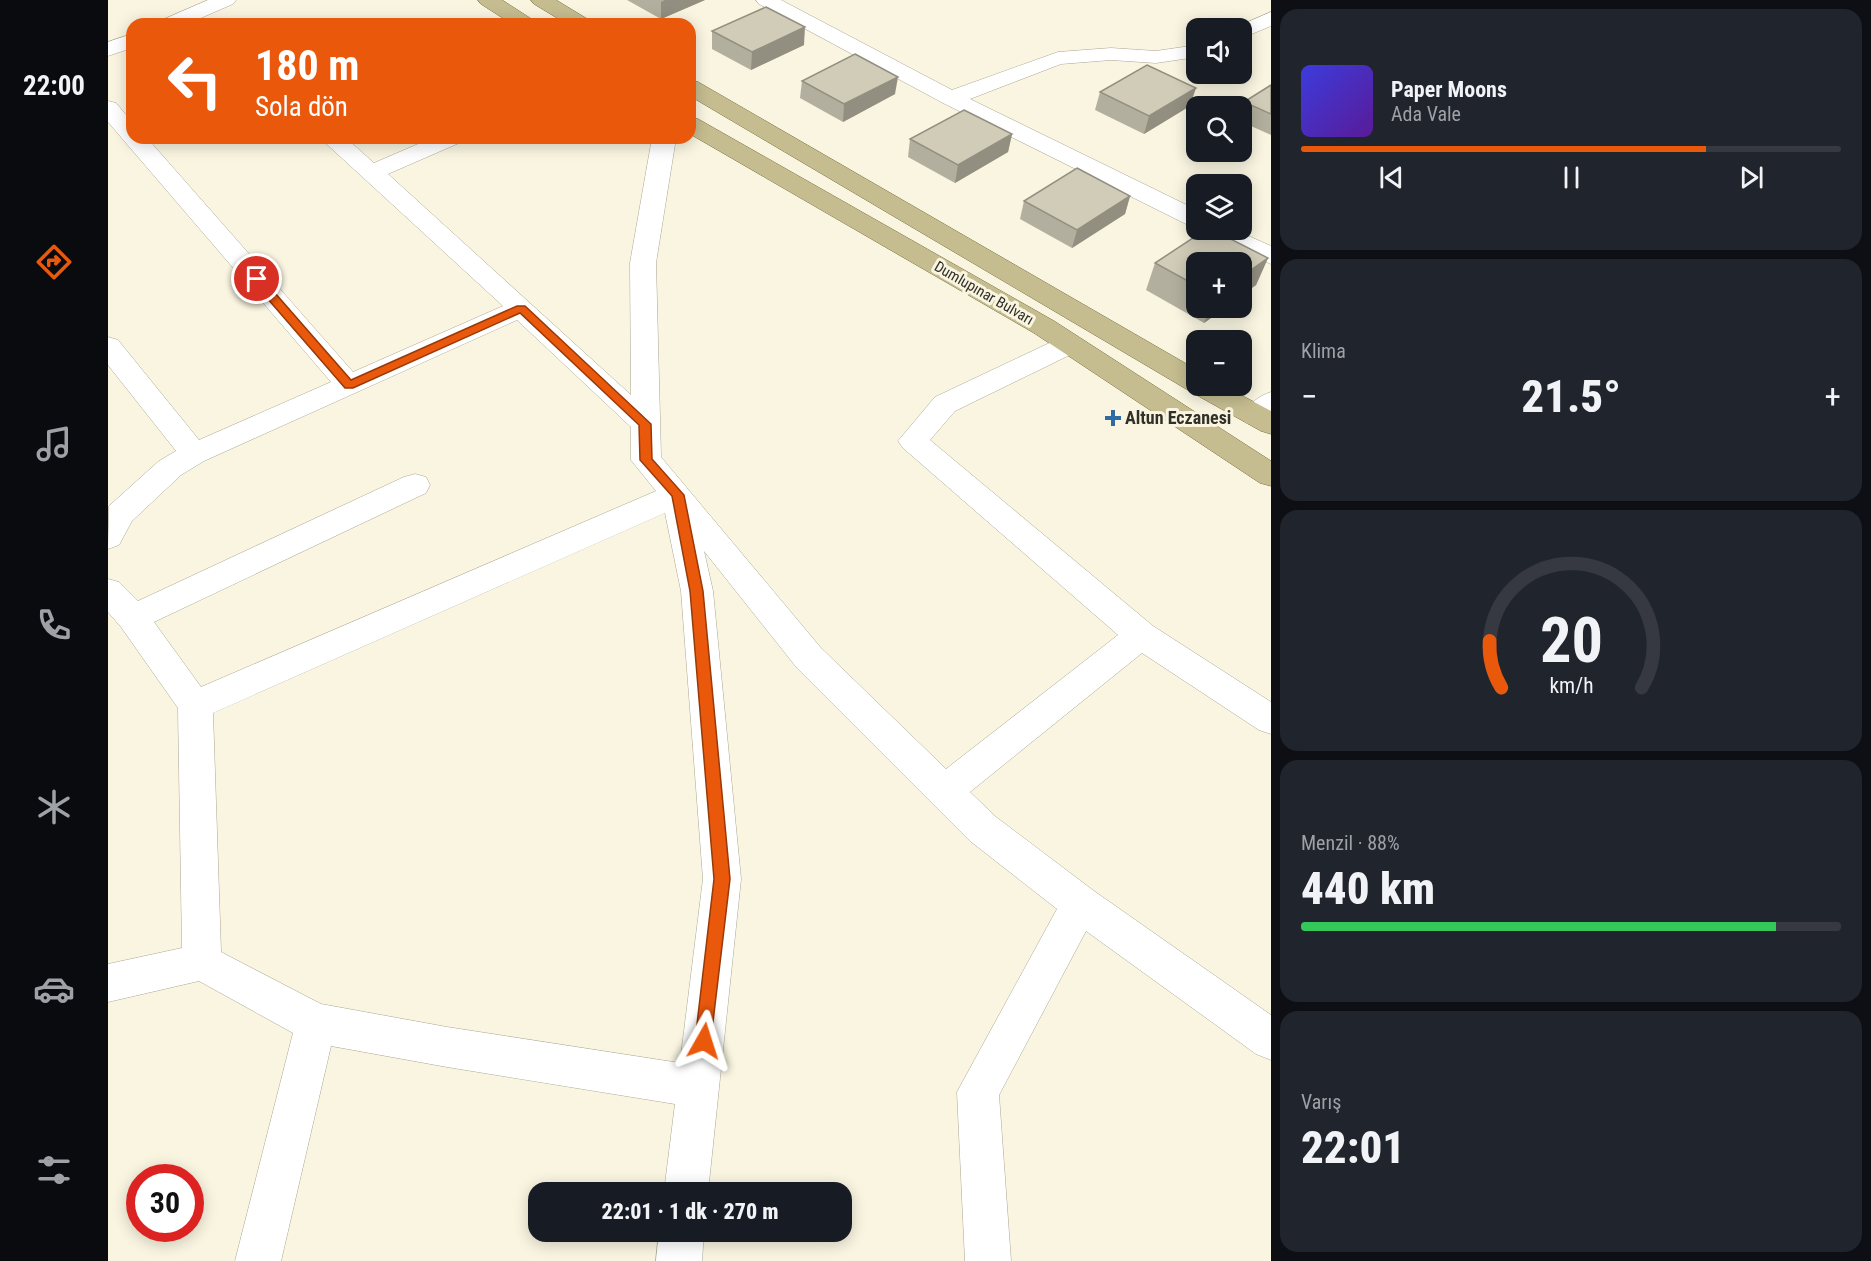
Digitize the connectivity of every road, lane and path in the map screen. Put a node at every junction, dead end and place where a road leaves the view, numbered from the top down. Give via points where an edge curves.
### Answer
1 (226, 0) edge
2 (488, 0) edge
3 (541, 0) edge
4 (766, 0) edge
5 (171, 14) edge
6 (194, 18) edge
7 (201, 18) edge
8 (516, 18) edge
9 (572, 18) edge
10 (1271, 18) edge
11 (1252, 27) edge
12 (126, 43) edge
13 (108, 51) edge
14 (1186, 53) edge
15 (696, 90) edge
16 (951, 98) junction
17 (108, 108) edge
18 (696, 127) edge
19 (126, 129) edge
20 (139, 144) edge
21 (339, 144) edge
22 (437, 144) edge
23 (663, 144) edge
24 (371, 173) junction
25 (1186, 215) edge
26 (1237, 240) edge
27 (1271, 256) edge
28 (521, 309) junction
29 (1070, 344) junction
30 (108, 346) edge
31 (1186, 376) edge
32 (349, 385) junction
33 (1226, 396) edge
34 (1266, 414) edge
35 (645, 424) junction
36 (194, 454) junction
37 (1271, 475) edge
38 (415, 485) dead end
39 (678, 495) junction
40 (108, 537) edge
41 (108, 591) edge
42 (133, 618) junction
43 (1140, 635) junction
44 (195, 705) junction
45 (1271, 720) edge
46 (944, 791) junction
47 (1080, 904) junction
48 (202, 962) junction
49 (108, 983) edge
50 (316, 1023) junction
51 (1271, 1040) edge
52 (698, 1087) junction
53 (687, 1182) edge
54 (681, 1242) edge
55 (258, 1261) edge
56 (679, 1261) edge
57 (988, 1261) edge

1 - 7 street
2 - 8 main road
3 - 9 main road
4 - 16 street
5 - 6 street
10 - 11 street
12 - 13 street
14 - 16 street via 1156,57 1111,54 1058,58
15 - 31 main road, Dumlupınar Bulvarı
16 - 25 street
17 - 19 street
18 - 29 main road, Dumlupınar Bulvarı
20 - 32 street
21 - 24 street
22 - 24 street
23 - 35 street via 643,263
24 - 28 street
26 - 27 street
28 - 32 street
28 - 35 street
29 - 37 main road, Dumlupınar Bulvarı
29 - 43 street via 945,404 913,441
30 - 36 street
32 - 36 street
33 - 34 main road
35 - 39 street via 646,460
36 - 40 street via 170,468 120,514
38 - 42 street
39 - 44 street
39 - 46 street via 809,658
39 - 52 street via 697,591 722,879
41 - 42 street
42 - 44 street
43 - 45 street
43 - 46 street
44 - 48 street
46 - 47 street via 983,829
47 - 51 street
47 - 57 street via 978,1092
48 - 49 street
48 - 50 street
50 - 52 street
50 - 55 street
52 - 53 street
54 - 56 street

